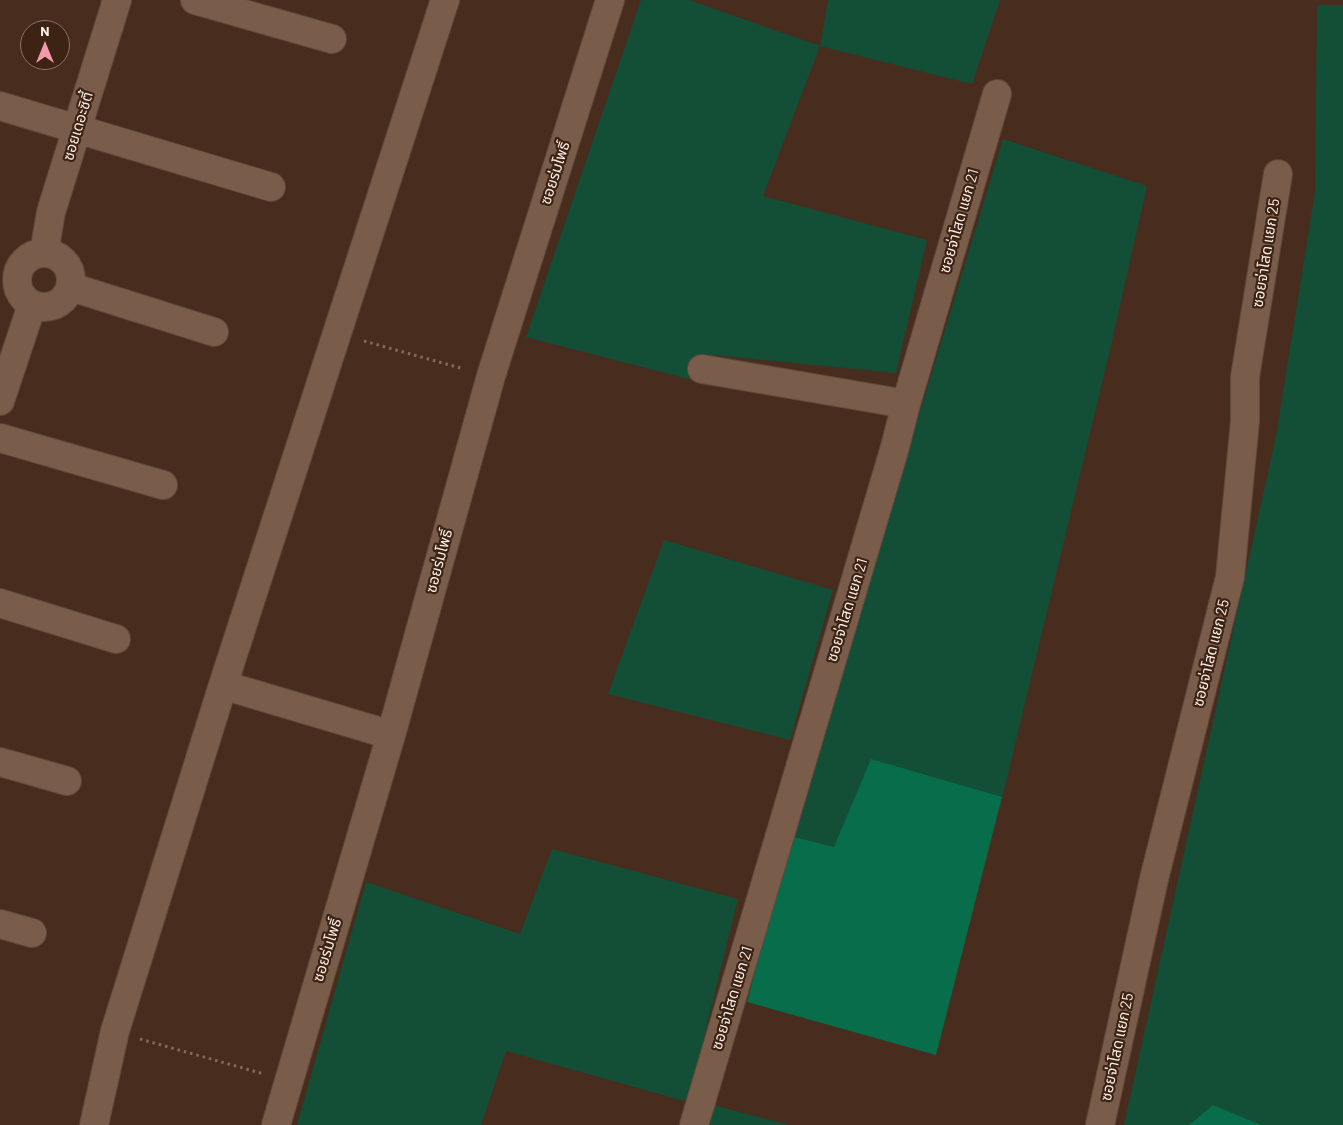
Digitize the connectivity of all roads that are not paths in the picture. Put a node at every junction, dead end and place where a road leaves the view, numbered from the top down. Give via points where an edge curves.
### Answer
1 (117, 0) edge
2 (195, 0) edge
3 (445, 0) edge
4 (610, 0) edge
5 (332, 39) dead end
6 (997, 94) dead end
7 (0, 106) edge
8 (76, 129) junction
9 (1278, 174) dead end
10 (271, 187) dead end
11 (44, 253) junction
12 (9, 266) edge
13 (71, 287) junction
14 (32, 305) junction
15 (214, 332) dead end
16 (702, 369) dead end
17 (0, 401) edge
18 (906, 404) junction
19 (0, 438) edge
20 (163, 485) dead end
21 (0, 603) edge
22 (116, 639) dead end
23 (223, 686) junction
24 (391, 735) junction
25 (0, 762) edge
26 (67, 781) dead end
27 (0, 924) edge
28 (32, 933) dead end
29 (94, 1125) edge
30 (276, 1125) edge
31 (694, 1125) edge
32 (1100, 1125) edge

1 - 8 street, ซอยเดอะซิตี้
2 - 5 street
3 - 23 street
4 - 24 street, ซอยร่มโพธิ์ via 490,376
6 - 18 street, ซอยจ่าโสด แยก 21
7 - 8 street
8 - 10 street
8 - 11 street, ซอยเดอะซิตี้ via 51,212
9 - 32 street, ซอยจ่าโสด แยก 25 via 1245,377 1245,421 1230,577 1156,870
11 - 12 street
11 - 13 street via 58,256 65,262 72,278
12 - 14 street via 21,296
13 - 14 street via 54,306
13 - 15 street
14 - 17 street
16 - 18 street
18 - 31 street, ซอยจ่าโสด แยก 21
19 - 20 street
21 - 22 street
23 - 24 street
23 - 29 street via 115,1031
24 - 30 street, ซอยร่มโพธิ์
25 - 26 street
27 - 28 street

